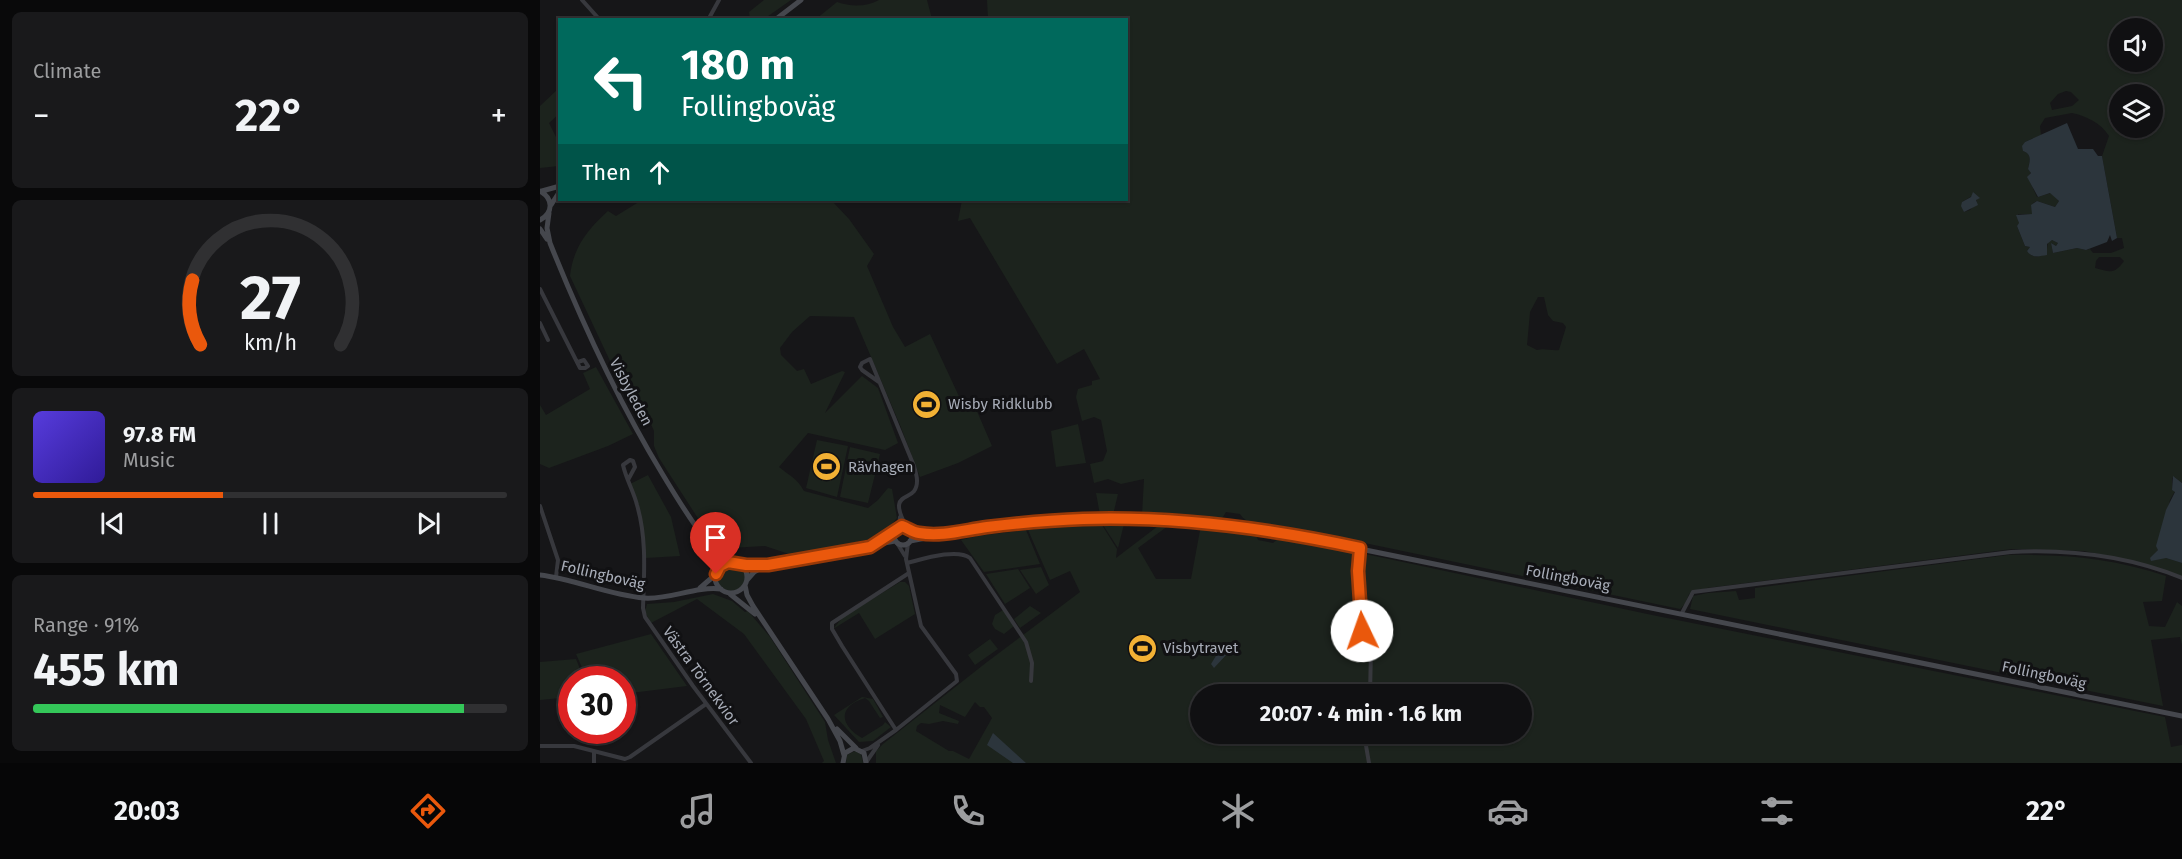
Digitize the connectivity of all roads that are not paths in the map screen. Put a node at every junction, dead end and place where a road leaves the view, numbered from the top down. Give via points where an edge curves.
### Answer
1 (582, 0) edge
2 (719, 0) edge
3 (801, 0) edge
4 (598, 18) edge
5 (709, 18) edge
6 (778, 18) edge
7 (558, 186) edge
8 (540, 191) edge
9 (558, 194) edge
10 (550, 210) junction
11 (540, 220) edge
12 (540, 229) edge
13 (550, 243) junction
14 (540, 289) edge
15 (540, 323) edge
16 (548, 340) dead end
17 (578, 362) dead end
18 (879, 382) junction
19 (628, 480) junction
20 (540, 506) edge
21 (900, 516) junction
22 (896, 529) junction
23 (908, 529) junction
24 (944, 534) junction
25 (896, 542) junction
26 (909, 542) junction
27 (709, 544) junction
28 (870, 547) junction
29 (1360, 548) junction
30 (907, 561) junction
31 (737, 563) junction
32 (768, 565) junction
33 (716, 573) junction
34 (909, 573) junction
35 (540, 574) edge
36 (556, 577) junction
37 (2182, 578) edge
38 (746, 583) junction
39 (721, 590) junction
40 (696, 591) junction
41 (729, 593) junction
42 (643, 598) junction
43 (1683, 613) junction
44 (764, 623) junction
45 (1031, 681) dead end
46 (1370, 684) edge
47 (706, 704) junction
48 (2182, 716) edge
49 (828, 718) junction
50 (896, 730) junction
51 (883, 740) junction
52 (1366, 744) edge
53 (540, 746) edge
54 (860, 750) junction
55 (594, 752) junction
56 (843, 760) edge
57 (866, 762) edge
58 (594, 763) edge
59 (750, 763) edge
60 (1369, 763) edge

1 - 4 street
2 - 5 street
3 - 6 main road
7 - 8 main road
8 - 10 main road via 547,196
9 - 10 main road
10 - 11 main road
10 - 13 main road, Visbyleden
12 - 13 main road, Visbyleden
13 - 27 main road, Visbyleden via 588,335 625,408
14 - 17 street
15 - 16 street
18 - 18 street via 862,370 862,363 870,359
18 - 21 street via 917,479 914,491 898,503
19 - 19 street, Västra Törnekvior via 635,467 630,460 623,465
19 - 42 street, Västra Törnekvior via 645,549
20 - 36 street via 558,560
21 - 22 street
21 - 23 street
22 - 23 main road
22 - 25 main road
22 - 28 main road
23 - 24 main road, Follingboväg
23 - 26 main road via 912,537
24 - 26 main road, Follingboväg
24 - 29 main road, Follingboväg via 1060,520 1172,519 1274,530
25 - 26 main road
25 - 28 main road
25 - 30 street
26 - 30 street
27 - 31 main road, Visbyleden
27 - 33 main road, Visbyleden
28 - 32 main road
29 - 43 main road, Follingboväg
29 - 46 street via 1360,617 1363,636 1371,650
30 - 34 street
30 - 45 street via 952,554 970,558 1026,642 1032,663
31 - 32 main road
31 - 33 main road via 724,563
31 - 38 main road via 745,570
32 - 38 main road via 754,572
33 - 39 main road
33 - 40 main road, Follingboväg
34 - 50 street via 921,626 957,681
34 - 50 street via 831,626
35 - 36 main road, Follingboväg
36 - 42 main road, Follingboväg
37 - 43 street via 2150,566 2095,555 2012,552 1693,592
38 - 41 main road
38 - 44 main road via 750,600
39 - 40 main road, Follingboväg
39 - 41 main road
40 - 42 main road, Follingboväg
41 - 44 main road
42 - 47 street, Västra Törnekvior via 646,620
43 - 48 main road, Follingboväg
44 - 49 main road
47 - 55 street via 630,757 620,759
47 - 59 street, Västra Törnekvior
49 - 54 main road
49 - 56 main road via 840,741
50 - 51 street
51 - 54 street
51 - 57 street
52 - 60 street
53 - 55 street via 574,746
54 - 56 main road via 849,750
54 - 57 main road
55 - 58 street

